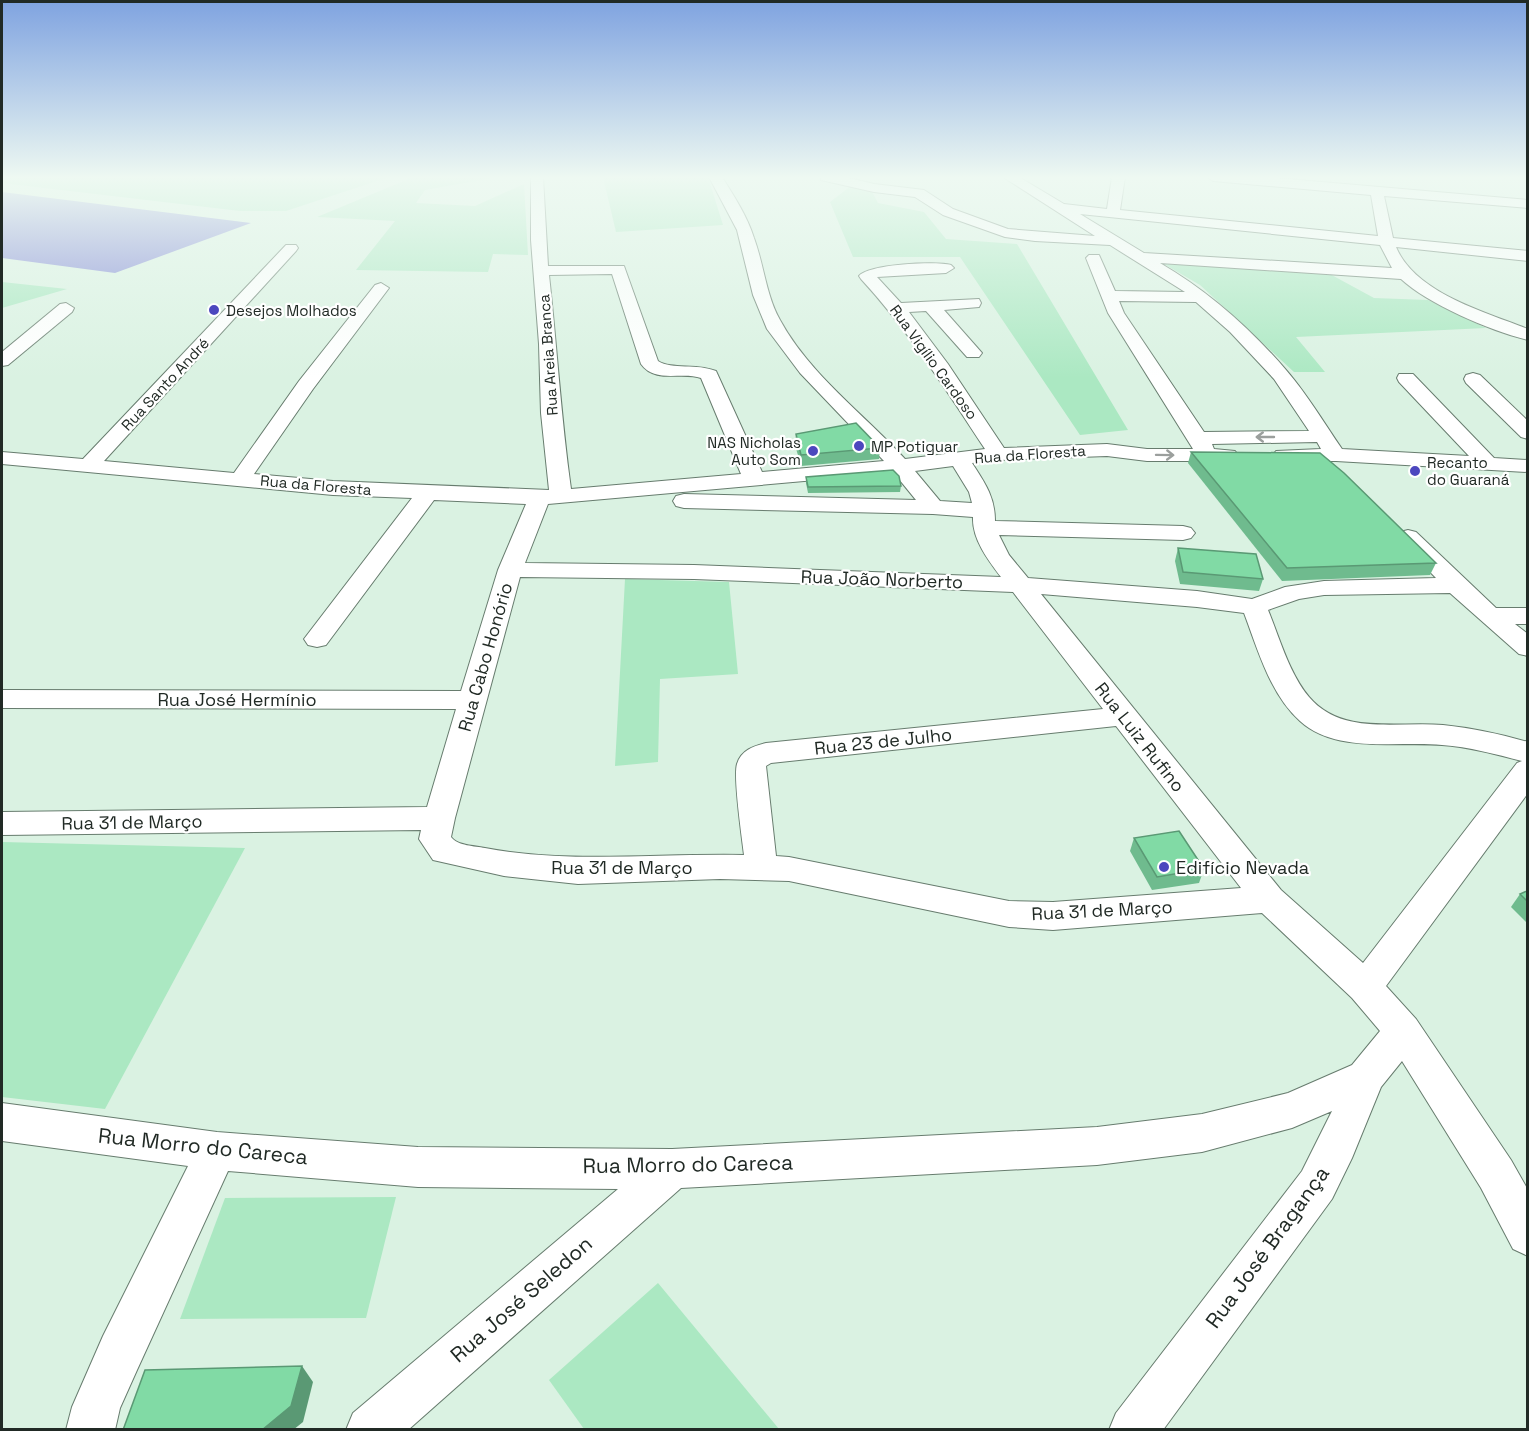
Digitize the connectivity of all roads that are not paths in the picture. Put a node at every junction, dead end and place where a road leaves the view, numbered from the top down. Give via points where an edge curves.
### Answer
1 (538, 244) edge
2 (748, 244) edge
3 (1120, 244) edge
4 (1230, 244) edge
5 (1386, 244) edge
6 (1411, 244) edge
7 (291, 248) dead end
8 (1527, 256) edge
9 (1142, 257) junction
10 (1094, 258) dead end
11 (1227, 262) junction
12 (946, 268) dead end
13 (542, 271) junction
14 (1404, 274) junction
15 (381, 288) dead end
16 (1108, 296) junction
17 (1199, 297) junction
18 (973, 303) dead end
19 (931, 306) junction
20 (66, 308) dead end
21 (897, 308) junction
22 (1527, 335) edge
23 (973, 353) dead end
24 (2, 361) edge
25 (1406, 378) dead end
26 (1473, 379) dead end
27 (1527, 433) edge
28 (1203, 446) junction
29 (1328, 449) junction
30 (998, 454) junction
31 (2, 458) edge
32 (959, 459) junction
33 (1488, 464) junction
34 (901, 466) junction
35 (1527, 466) edge
36 (87, 467) junction
37 (798, 475) junction
38 (240, 479) junction
39 (754, 479) junction
40 (1350, 480) edge
41 (630, 490) junction
42 (428, 493) junction
43 (550, 497) junction
44 (801, 504) junction
45 (933, 507) junction
46 (984, 519) junction
47 (1393, 522) edge
48 (1183, 533) dead end
49 (510, 570) junction
50 (1020, 585) junction
51 (1457, 585) junction
52 (1254, 607) junction
53 (1491, 616) junction
54 (1527, 616) edge
55 (317, 639) dead end
56 (1527, 648) edge
57 (2, 699) edge
58 (473, 700) junction
59 (1122, 716) junction
60 (1527, 753) edge
61 (1527, 770) edge
62 (439, 818) junction
63 (2, 824) edge
64 (761, 867) junction
65 (1269, 899) junction
66 (1365, 987) junction
67 (1403, 1031) junction
68 (1366, 1077) junction
69 (2, 1122) edge
70 (217, 1151) junction
71 (672, 1169) junction
72 (1527, 1234) edge
73 (90, 1430) edge
74 (370, 1430) edge
75 (1133, 1430) edge

1 - 13 street, Rua Areia Branca
2 - 34 street via 765,308 786,344
3 - 9 street
4 - 11 street
5 - 14 street
6 - 8 street
7 - 36 street, Rua Santo André
9 - 11 street
9 - 17 street
10 - 16 street
11 - 14 street
12 - 21 street, Rua Vigílio Cardoso via 869,274 867,278
13 - 39 street via 620,270 650,364 662,370 696,369 709,375
13 - 43 street, Rua Areia Branca via 551,413
14 - 22 street via 1443,299
15 - 38 street
16 - 17 street
16 - 28 street via 1130,338
17 - 29 street via 1236,328 1281,375
18 - 19 street
19 - 21 street
19 - 23 street
20 - 24 street
21 - 30 street, Rua Vigílio Cardoso
25 - 33 street
26 - 27 street
28 - 29 street, Rua da Floresta
28 - 30 street, Rua da Floresta via 1147,455 1107,450
29 - 33 street, Rua da Floresta
29 - 40 street
30 - 32 street, Rua da Floresta
31 - 36 street, Rua da Floresta
32 - 34 street, Rua da Floresta
32 - 46 street, Rua Luiz Rufino via 980,492
33 - 35 street, Rua da Floresta
34 - 37 street, Rua da Floresta
34 - 45 street
36 - 38 street, Rua da Floresta
37 - 39 street, Rua da Floresta
37 - 44 street
38 - 42 street, Rua da Floresta
39 - 41 street, Rua da Floresta
41 - 43 street, Rua da Floresta
41 - 44 street, Rua da Floresta via 657,500
42 - 43 street, Rua da Floresta
42 - 55 street
43 - 49 street, Rua Cabo Honório via 532,520
44 - 45 street, Rua da Floresta
45 - 46 street, Rua da Floresta
46 - 48 street, Rua da Floresta
46 - 50 street, Rua Luiz Rufino via 998,557
47 - 51 street
49 - 50 street, Rua João Norberto via 694,572
49 - 58 street, Rua Cabo Honório
50 - 52 street, Rua João Norberto
50 - 59 street, Rua Luiz Rufino
51 - 52 street, Rua João Norberto via 1324,588 1294,592
51 - 53 street
52 - 60 street via 1298,703 1324,723 1360,734 1461,736
53 - 54 street
53 - 56 street
57 - 58 street, Rua José Hermínio
58 - 62 street, Rua Cabo Honório
59 - 64 street, Rua 23 de Julho via 758,756 751,766
59 - 65 street, Rua Luiz Rufino
61 - 66 street
62 - 63 street, Rua 31 de Março
62 - 64 street, Rua 31 de Março via 435,839 444,851 504,864 601,871
64 - 65 street, Rua 31 de Março via 829,876 1009,914 1053,916
65 - 66 street, Rua Luiz Rufino
66 - 67 street
67 - 68 street, Rua José Bragança
67 - 72 street via 1496,1174
68 - 71 street, Rua Morro do Careca via 1292,1110 1202,1133 1097,1146
68 - 75 street, Rua José Bragança via 1317,1185
69 - 70 street, Rua Morro do Careca
70 - 71 street, Rua Morro do Careca via 418,1167
70 - 73 street via 120,1353
71 - 74 street, Rua José Seledon

